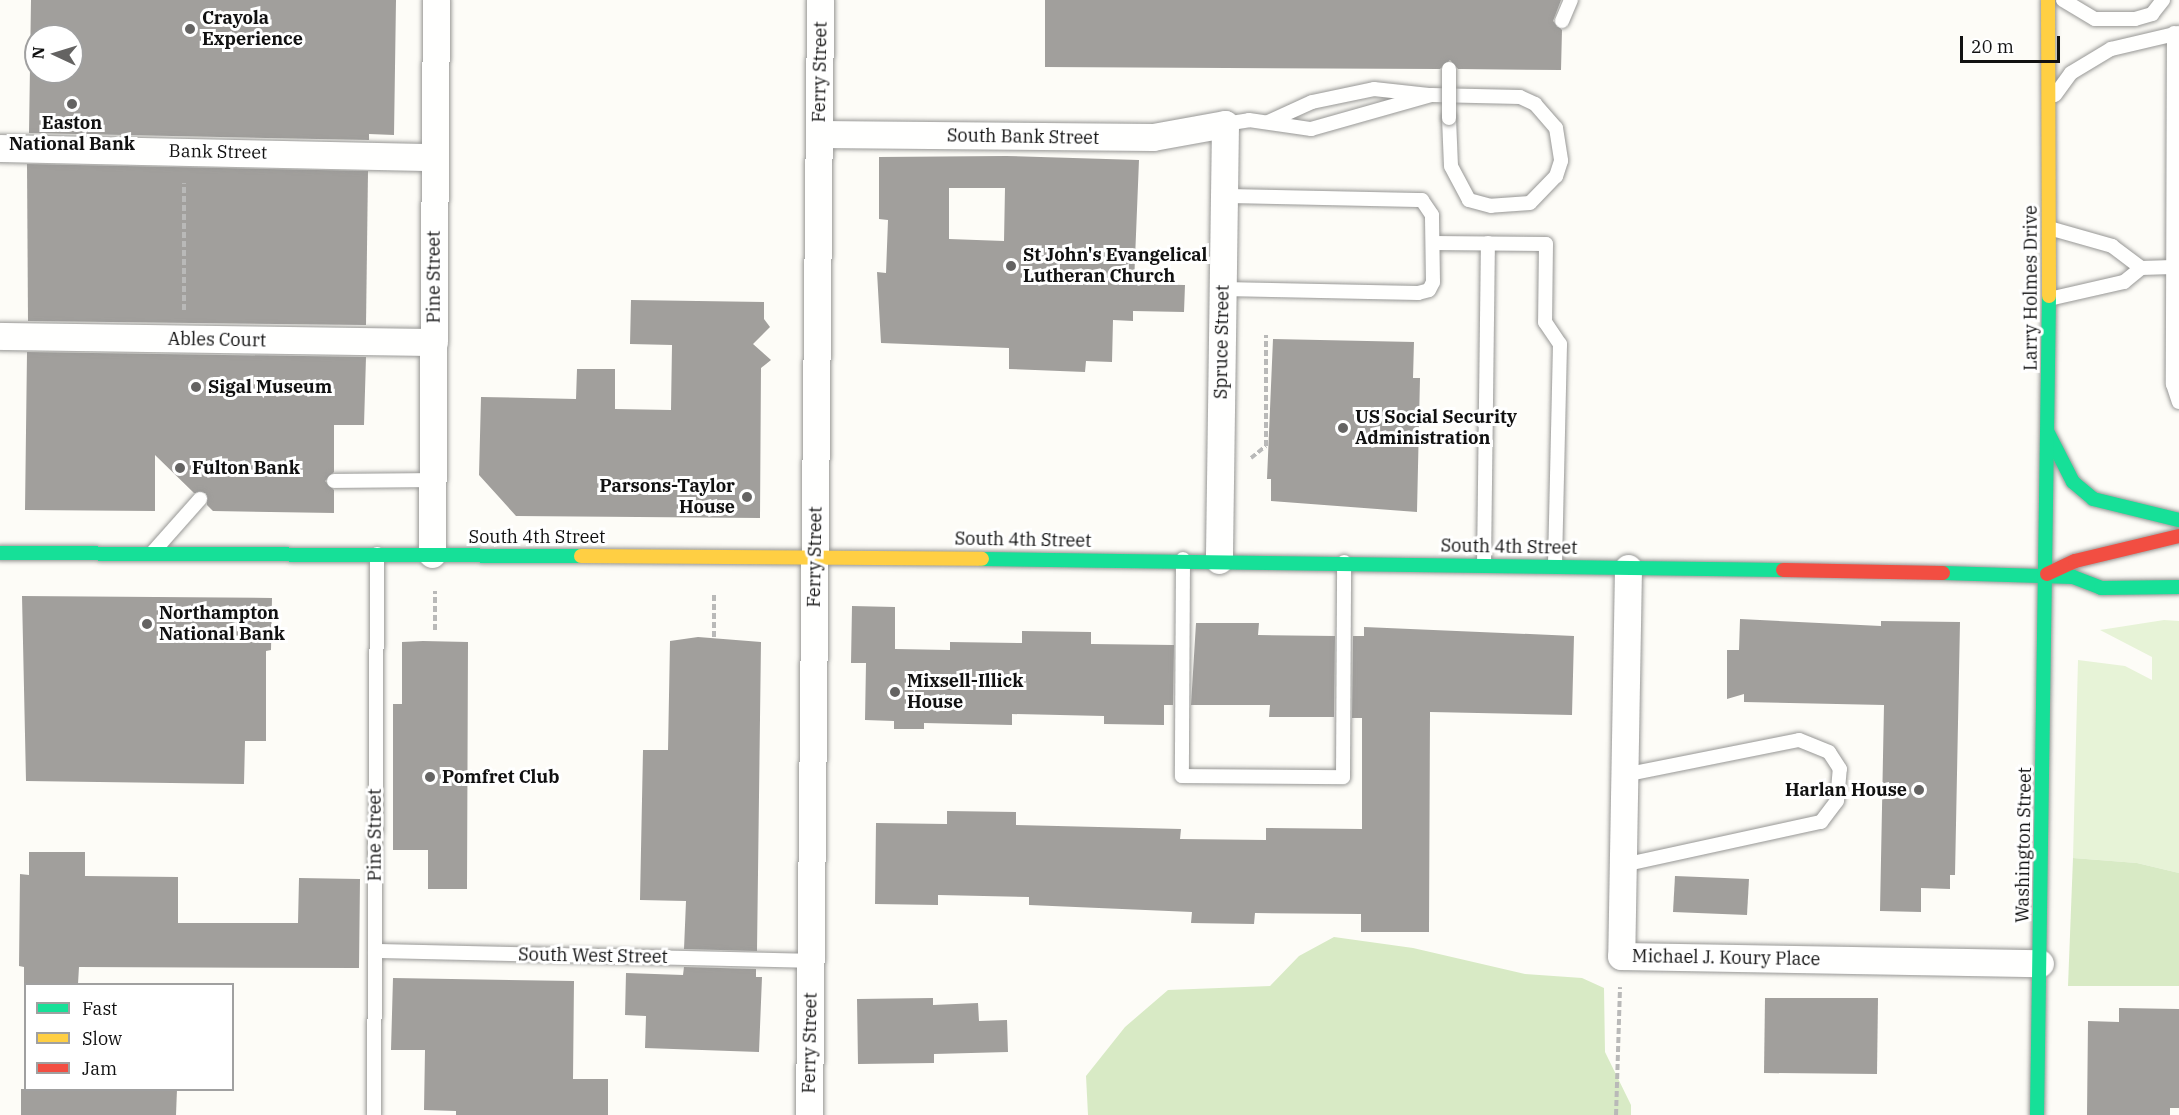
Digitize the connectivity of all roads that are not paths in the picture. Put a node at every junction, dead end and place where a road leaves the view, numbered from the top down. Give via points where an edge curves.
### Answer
1 (436, 0) edge
2 (820, 0) edge
3 (1571, 0) edge
4 (2048, 0) edge
5 (2063, 0) edge
6 (2163, 0) edge
7 (1562, 21) dead end
8 (2176, 33) edge
9 (1449, 69) dead end
10 (1431, 95) junction
11 (2048, 108) junction
12 (2176, 116) edge
13 (1268, 122) junction
14 (1226, 124) junction
15 (819, 134) junction
16 (0, 148) edge
17 (435, 157) junction
18 (1224, 196) junction
19 (2049, 228) junction
20 (1433, 243) junction
21 (1488, 243) junction
22 (2173, 267) junction
23 (2141, 268) junction
24 (1223, 289) junction
25 (2049, 299) junction
26 (0, 336) edge
27 (434, 342) junction
28 (2179, 402) edge
29 (2048, 433) junction
30 (433, 480) junction
31 (334, 481) dead end
32 (200, 499) dead end
33 (2179, 520) edge
34 (2179, 536) edge
35 (0, 552) edge
36 (151, 553) junction
37 (377, 554) junction
38 (432, 555) junction
39 (815, 556) junction
40 (1183, 559) junction
41 (1219, 560) junction
42 (1344, 562) junction
43 (1484, 565) junction
44 (1555, 566) junction
45 (1628, 568) junction
46 (2046, 575) junction
47 (2179, 587) edge
48 (1624, 775) junction
49 (1623, 865) junction
50 (375, 951) junction
51 (811, 961) junction
52 (2040, 963) junction
53 (374, 1115) edge
54 (809, 1115) edge
55 (2037, 1115) edge

1 - 17 street, Pine Street
2 - 15 street, Ferry Street
3 - 7 lane
4 - 11 street, Larry Holmes Drive
5 - 6 lane via 2095,20 2135,19 2152,14
8 - 11 lane via 2111,49 2071,73
8 - 12 lane
9 - 10 lane, bridge via 1449,118 1451,166 1469,200 1491,206 1530,203 1556,176 1561,142 1556,128 1535,104 1520,97
10 - 13 lane via 1311,129
10 - 13 lane via 1374,89 1312,102
11 - 19 street, Larry Holmes Drive
12 - 22 lane
13 - 14 lane
14 - 15 street, South Bank Street via 1153,138
14 - 18 street, Spruce Street
15 - 39 street, Ferry Street
16 - 17 street, Bank Street
17 - 27 street, Pine Street
18 - 20 lane via 1422,200 1432,215
18 - 24 street, Spruce Street
19 - 23 lane via 2112,246
19 - 25 street, Larry Holmes Drive
20 - 21 lane
20 - 24 lane via 1433,282 1429,290 1418,293
21 - 43 lane
21 - 44 lane via 1546,244 1545,322 1560,344
22 - 23 lane
22 - 28 lane via 2173,384
23 - 25 lane via 2124,282
24 - 41 street, Spruce Street
25 - 29 street, Larry Holmes Drive
26 - 27 street, Ables Court
27 - 30 street, Pine Street
29 - 33 street via 2073,482 2094,499 2120,509
29 - 46 street, Larry Holmes Drive
30 - 31 lane
30 - 38 street, Pine Street
32 - 36 lane
34 - 46 street via 2075,561
35 - 36 street, South 4th Street
36 - 37 street, South 4th Street
37 - 38 street, South 4th Street
37 - 50 lane, Pine Street
38 - 39 street, South 4th Street
39 - 40 street, South 4th Street
39 - 51 street, Ferry Street
40 - 41 street, South 4th Street
40 - 42 lane via 1182,776 1343,777
41 - 42 street, South 4th Street
42 - 43 street, South 4th Street
43 - 44 street, South 4th Street
44 - 45 street, South 4th Street
45 - 46 street, South 4th Street
45 - 48 street, Michael J. Koury Place
46 - 47 street, South 4th Street via 2073,578 2101,588
46 - 52 street, Washington Street
48 - 49 street, Michael J. Koury Place
48 - 49 lane via 1799,740 1828,752 1840,769 1837,801 1821,822
49 - 52 street, Michael J. Koury Place via 1621,956
50 - 51 lane, South West Street
50 - 53 lane, Pine Street
51 - 54 street, Ferry Street
52 - 55 street, Washington Street

